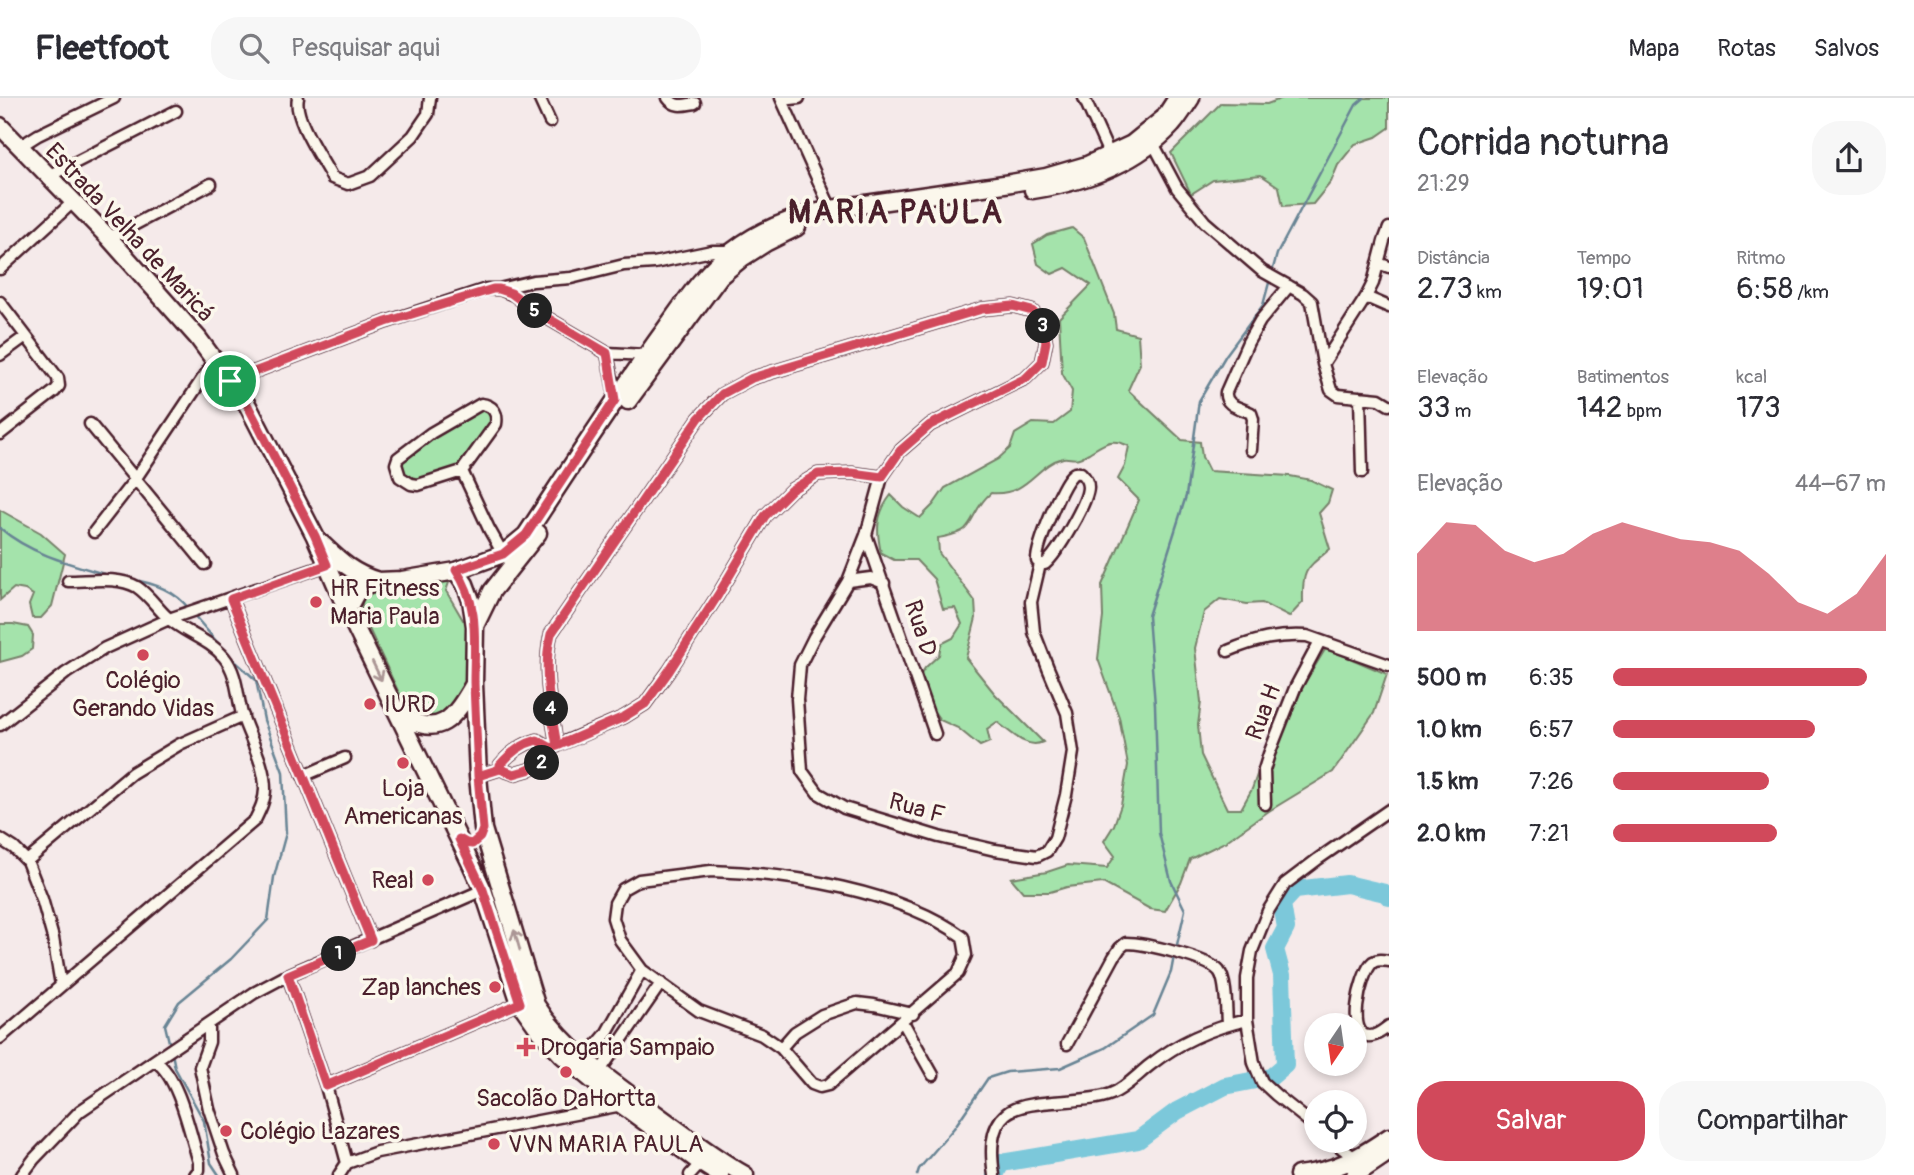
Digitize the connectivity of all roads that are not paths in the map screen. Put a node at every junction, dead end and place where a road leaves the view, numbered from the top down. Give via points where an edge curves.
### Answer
1 (114, 98) edge
2 (298, 98) edge
3 (430, 98) edge
4 (539, 98) edge
5 (668, 98) edge
6 (799, 98) edge
7 (1084, 98) edge
8 (1177, 98) edge
9 (1191, 98) edge
10 (782, 99) edge
11 (695, 103) dead end
12 (176, 111) dead end
13 (550, 122) dead end
14 (2, 133) edge
15 (1153, 143) junction
16 (19, 147) junction
17 (1105, 164) junction
18 (49, 176) junction
19 (211, 184) dead end
20 (73, 202) junction
21 (831, 209) junction
22 (1389, 228) edge
23 (109, 238) junction
24 (732, 251) junction
25 (1378, 263) junction
26 (1389, 267) edge
27 (0, 270) edge
28 (1289, 286) junction
29 (499, 289) junction
30 (1366, 297) junction
31 (0, 302) edge
32 (1389, 307) edge
33 (26, 336) junction
34 (607, 353) junction
35 (0, 355) edge
36 (646, 355) junction
37 (215, 360) junction
38 (1323, 364) junction
39 (230, 381) junction
40 (1360, 397) junction
41 (1384, 398) edge
42 (615, 400) junction
43 (1389, 405) edge
44 (90, 424) dead end
45 (0, 434) edge
46 (1251, 450) dead end
47 (462, 471) junction
48 (1363, 472) dead end
49 (882, 477) junction
50 (136, 478) junction
51 (94, 532) dead end
52 (866, 535) junction
53 (315, 536) junction
54 (503, 554) junction
55 (205, 564) dead end
56 (1040, 564) junction
57 (327, 565) junction
58 (456, 570) junction
59 (378, 580) junction
60 (68, 581) dead end
61 (848, 581) junction
62 (884, 583) junction
63 (231, 599) junction
64 (347, 610) junction
65 (169, 619) junction
66 (475, 626) junction
67 (1320, 641) junction
68 (1228, 651) dead end
69 (1389, 665) edge
70 (474, 684) junction
71 (398, 713) junction
72 (243, 716) junction
73 (0, 725) edge
74 (935, 734) dead end
75 (554, 747) junction
76 (345, 758) dead end
77 (500, 769) junction
78 (303, 776) junction
79 (478, 776) junction
80 (1265, 804) dead end
81 (1389, 810) edge
82 (483, 829) junction
83 (0, 839) edge
84 (459, 839) junction
85 (27, 861) junction
86 (483, 890) junction
87 (371, 940) junction
88 (1389, 961) edge
89 (642, 970) junction
90 (288, 975) junction
91 (661, 984) junction
92 (61, 985) junction
93 (520, 1003) junction
94 (913, 1014) junction
95 (1247, 1020) junction
96 (903, 1022) junction
97 (209, 1024) junction
98 (1227, 1024) junction
99 (1389, 1026) edge
100 (0, 1038) edge
101 (1067, 1044) dead end
102 (781, 1048) junction
103 (585, 1059) junction
104 (157, 1060) junction
105 (600, 1071) junction
106 (933, 1075) dead end
107 (326, 1086) junction
108 (622, 1105) junction
109 (1304, 1118) edge
110 (1389, 1137) edge
111 (1389, 1152) edge
112 (1345, 1153) edge
113 (347, 1163) junction
114 (1359, 1167) edge
115 (696, 1169) edge
116 (22, 1175) edge
117 (195, 1175) edge
118 (234, 1175) edge
119 (339, 1175) edge
120 (720, 1175) edge
121 (745, 1175) edge
122 (994, 1175) edge
123 (1298, 1175) edge

1 - 16 street
2 - 3 street via 303,125 332,178 348,184 370,176 413,136 428,114
4 - 13 street
5 - 11 street via 674,105
6 - 10 street
7 - 17 street via 1106,147
8 - 17 main road via 1164,118
9 - 15 main road
10 - 21 street
12 - 18 street
14 - 16 main road, Estrada Velha de Maricá
15 - 17 main road via 1137,155
15 - 28 street via 1177,188 1205,222 1262,271
16 - 18 main road, Estrada Velha de Maricá
17 - 21 main road
17 - 66 main road via 1057,186 819,221 794,228 742,258 720,276 656,361 547,521 492,591
18 - 20 main road, Estrada Velha de Maricá
19 - 23 street
20 - 23 main road, Estrada Velha de Maricá
20 - 27 street
21 - 24 main road via 766,229
22 - 25 street
23 - 37 main road, Estrada Velha de Maricá
24 - 29 street via 624,265
24 - 36 main road via 680,308
25 - 26 street
25 - 30 street
28 - 38 street via 1312,302
28 - 46 street via 1260,321 1226,392 1228,403 1251,413
29 - 34 street
29 - 39 street via 394,319
30 - 32 street
30 - 38 street
31 - 33 street
33 - 35 street
33 - 45 street via 58,378 59,386
34 - 36 street
34 - 42 street
36 - 42 main road
37 - 39 main road, Estrada Velha de Maricá
37 - 50 street
38 - 40 street via 1331,390
39 - 53 main road, Estrada Velha de Maricá via 248,406
40 - 41 street
40 - 48 street
41 - 43 street
42 - 54 main road via 526,535
44 - 50 street
47 - 47 street via 496,424 494,410 486,405 476,406 431,432 396,464 400,477 418,485
47 - 54 street
49 - 52 street, Rua F
49 - 75 street via 818,474 791,490 765,516 645,704
49 - 75 street via 900,451 930,425 1026,378 1042,362 1046,342 1042,321 1032,311 1013,306 982,309 752,378 722,394 677,447 551,634 547,682
50 - 51 street
50 - 55 street
52 - 61 street, Rua F
52 - 62 street, Rua D
53 - 57 main road, Estrada Velha de Maricá
53 - 59 main road via 343,564
54 - 58 main road
56 - 56 street, Rua F via 1054,555 1085,500 1087,479 1082,473 1071,475 1060,494 1039,545
56 - 61 street, Rua F via 1031,602 1034,632 1067,713 1073,752 1055,838 1047,852 1037,856 939,837 844,808 818,793 802,771 797,699 800,665
57 - 63 street
57 - 64 main road, Estrada Velha de Maricá
58 - 59 main road
58 - 66 main road via 466,584
59 - 64 main road via 362,586
60 - 65 street via 120,581 136,587
61 - 62 street via 871,578
62 - 74 street, Rua D
63 - 65 street
63 - 78 street
64 -> 71 main road, Estrada Velha de Maricá
65 - 72 street via 224,657 233,671
65 - 73 street via 105,648
66 - 70 main road
67 - 68 street via 1307,636 1270,636
67 - 69 street
67 - 80 street, Rua H via 1303,670 1269,754 1264,770
70 - 71 main road via 443,723 413,723
70 - 79 main road
71 - 84 main road, Estrada Velha de Maricá
72 - 85 street via 180,744 132,773
72 - 92 street via 263,772 265,790 255,820
75 - 77 street via 544,762 528,770 514,774
75 - 77 street via 537,740 526,743 507,757
76 - 78 street
77 - 79 street
78 - 87 street
79 - 82 main road
81 - 95 street via 1285,884 1252,951
82 - 84 main road via 472,844
103 -> 82 main road via 551,1027 536,1005
83 - 85 street
84 - 86 main road, Estrada Velha de Maricá
85 - 92 street via 53,938
86 - 87 street
86 - 93 main road, Estrada Velha de Maricá
87 - 90 street
88 - 99 street via 1381,959 1370,965 1356,1015 1357,1024 1368,1035
89 - 91 street
89 - 94 street via 620,940 613,918 622,889 639,880 711,871 752,872 882,897 945,923 963,937 967,955 958,973
89 - 103 street via 606,1034
90 - 97 street
90 - 107 street
91 - 102 street via 699,1011 762,1035
91 - 105 street
92 - 100 street
93 - 107 street
93 - 108 main road, Estrada Velha de Maricá via 562,1055
94 - 96 street
94 - 102 street via 857,1003 822,1015 795,1032
95 - 98 street
95 - 109 street via 1262,1082
96 - 102 street via 820,1087 812,1084
96 - 106 street
97 - 104 street
97 - 118 street via 209,1042 200,1067 209,1109
98 - 101 street via 1220,971 1184,955 1126,943
98 - 122 street via 1179,1046 1111,1094 1020,1107 1006,1114 995,1128
103 - 105 main road
104 - 116 street via 80,1111
104 - 117 street via 178,1094 199,1162
105 - 121 main road
107 - 113 street
108 - 113 street via 377,1152
108 - 115 main road, Estrada Velha de Maricá
110 - 114 main road
111 - 114 main road
112 - 114 street
113 - 119 street
114 - 123 main road
115 - 120 main road, Estrada Velha de Maricá

